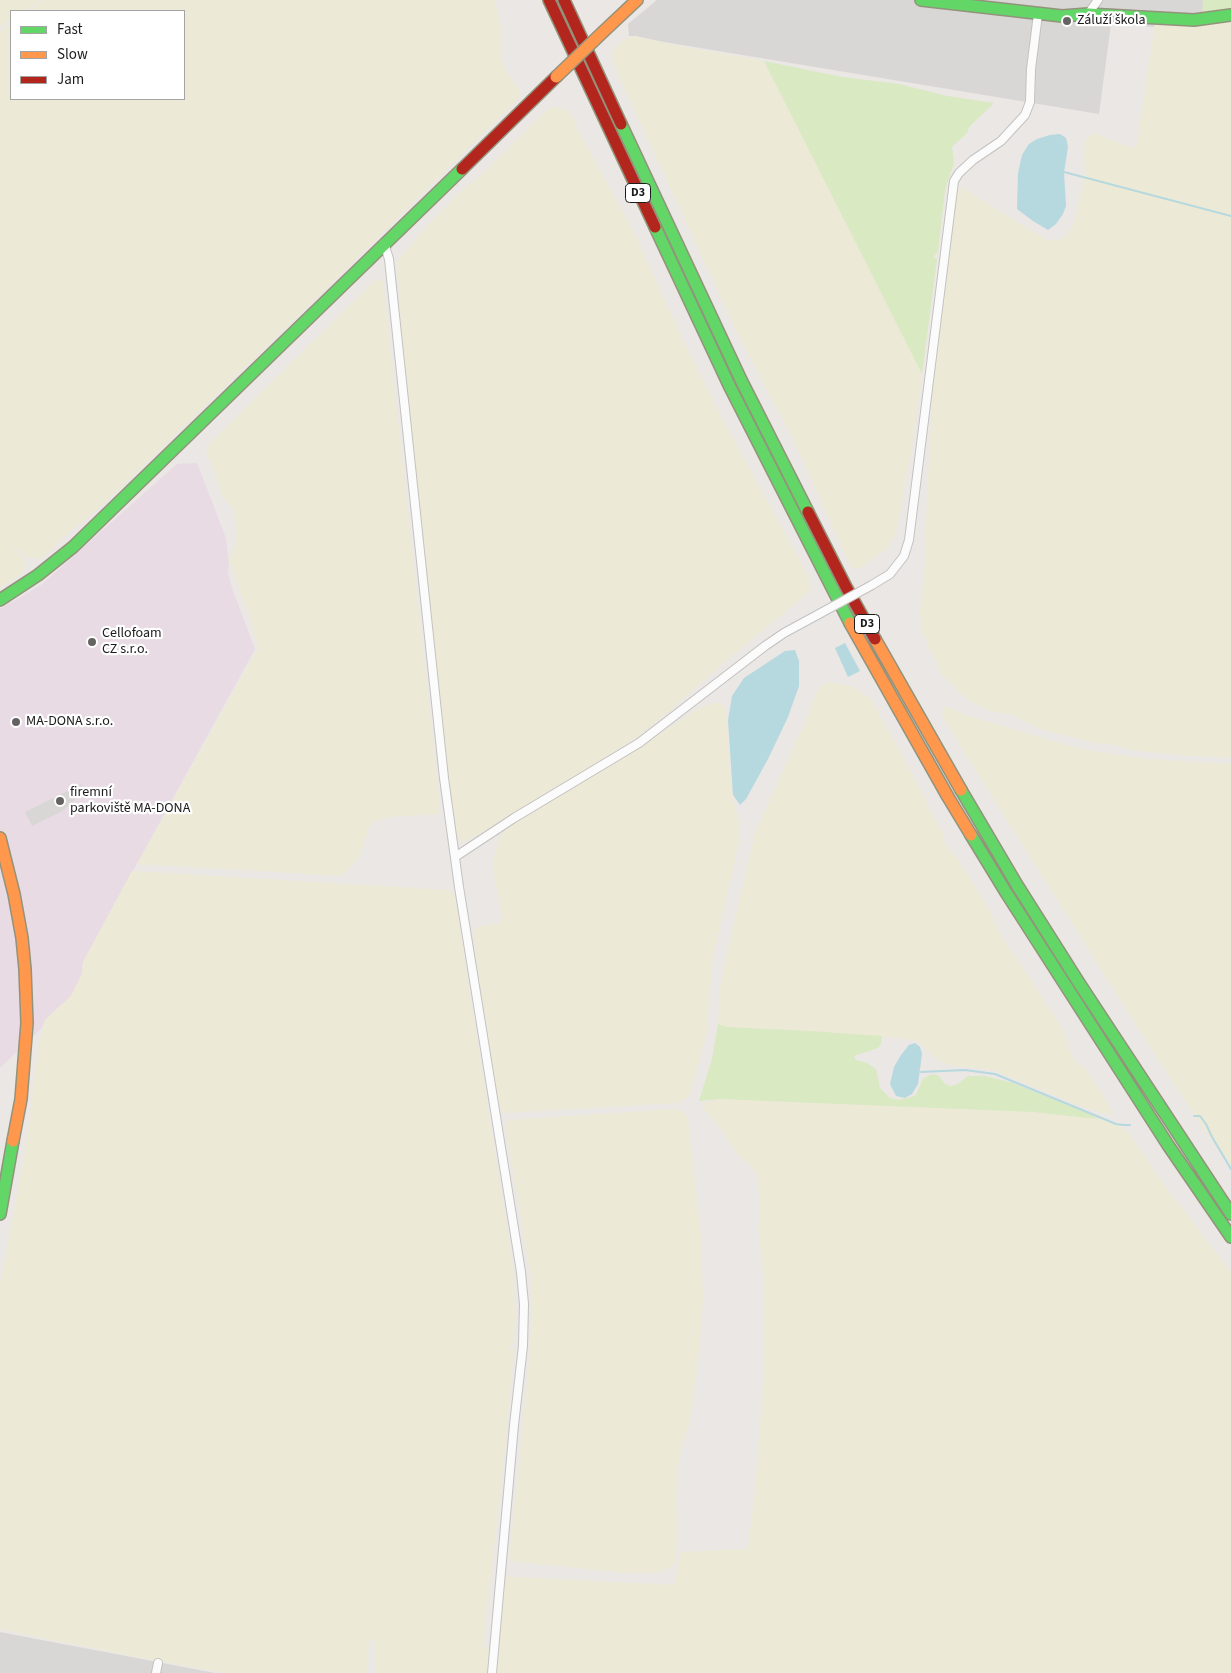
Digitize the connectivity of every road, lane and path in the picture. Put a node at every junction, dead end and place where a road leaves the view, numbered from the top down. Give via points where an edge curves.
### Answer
1 (549, 0) edge
2 (564, 0) edge
3 (637, 0) edge
4 (921, 0) edge
5 (1098, 0) edge
6 (1038, 14) junction
7 (1088, 14) junction
8 (1231, 15) edge
9 (384, 243) junction
10 (0, 600) edge
11 (0, 838) edge
12 (455, 857) junction
13 (0, 1214) edge
14 (1231, 1214) edge
15 (1231, 1237) edge
16 (158, 1663) dead end
17 (156, 1673) edge
18 (492, 1673) edge

1 - 15 main road, D3 via 733,394 885,686 1007,894
2 - 14 main road, D3 via 741,380 846,587 1032,909
3 - 9 main road, bridge
4 - 6 main road
5 - 7 street
6 - 7 main road
6 - 12 street, bridge via 1030,102 1025,115 1001,141 959,173 952,189 904,556 890,574 784,633 638,743
7 - 8 main road via 1194,20
9 - 10 main road via 73,547
9 - 12 street via 389,259 436,708
11 - 13 main road via 22,938 27,1023 21,1099
12 - 18 street via 521,1272 524,1310
16 - 17 street

